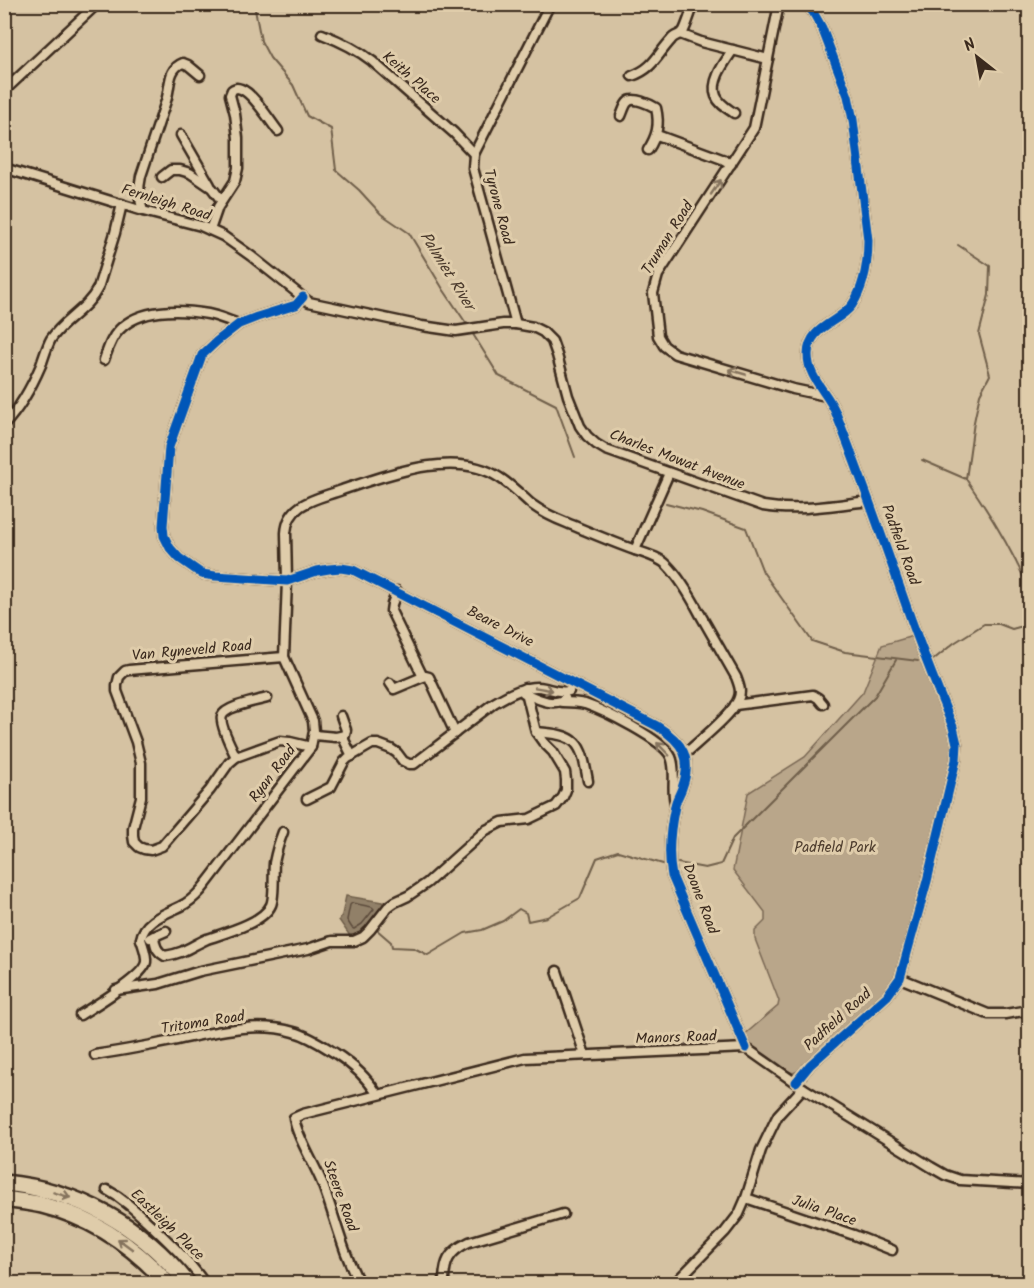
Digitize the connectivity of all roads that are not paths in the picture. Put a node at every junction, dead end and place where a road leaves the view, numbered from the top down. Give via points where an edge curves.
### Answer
1 (97, 4) edge
2 (550, 4) edge
3 (694, 4) edge
4 (779, 4) edge
5 (806, 4) edge
6 (816, 8) edge
7 (322, 34) dead end
8 (680, 34) junction
9 (732, 50) junction
10 (768, 58) junction
11 (200, 75) dead end
12 (632, 76) dead end
13 (4, 91) edge
14 (734, 113) dead end
15 (621, 116) dead end
16 (278, 131) dead end
17 (181, 135) dead end
18 (657, 135) junction
19 (648, 150) dead end
20 (474, 154) junction
21 (732, 164) junction
22 (4, 168) edge
23 (162, 177) dead end
24 (212, 188) junction
25 (221, 200) junction
26 (122, 204) junction
27 (143, 211) junction
28 (210, 230) junction
29 (303, 297) junction
30 (239, 324) junction
31 (516, 324) junction
32 (104, 360) dead end
33 (826, 396) junction
34 (4, 425) edge
35 (669, 473) junction
36 (869, 501) junction
37 (635, 550) junction
38 (287, 581) junction
39 (397, 591) junction
40 (284, 657) junction
41 (423, 677) junction
42 (573, 682) junction
43 (390, 683) dead end
44 (524, 691) junction
45 (569, 691) junction
46 (267, 698) dead end
47 (562, 702) junction
48 (823, 704) dead end
49 (735, 705) junction
50 (341, 716) dead end
51 (536, 732) junction
52 (455, 734) junction
53 (314, 735) junction
54 (342, 736) junction
55 (310, 747) junction
56 (685, 754) junction
57 (352, 756) junction
58 (236, 757) junction
59 (588, 781) dead end
60 (307, 799) dead end
61 (676, 803) junction
62 (283, 832) dead end
63 (166, 931) dead end
64 (154, 936) junction
65 (141, 939) junction
66 (557, 970) dead end
67 (900, 978) junction
68 (116, 990) junction
69 (1029, 1010) edge
70 (80, 1015) dead end
71 (746, 1048) junction
72 (95, 1055) dead end
73 (585, 1055) junction
74 (800, 1085) junction
75 (376, 1094) junction
76 (294, 1118) joint
77 (4, 1183) edge
78 (1029, 1184) edge
79 (107, 1190) dead end
80 (746, 1198) junction
81 (4, 1199) edge
82 (563, 1214) dead end
83 (892, 1250) dead end
84 (168, 1284) edge
85 (188, 1284) edge
86 (205, 1284) edge
87 (360, 1284) edge
88 (444, 1284) edge
89 (674, 1284) edge

1 - 13 street
2 - 20 street, Tyrone Road
3 - 8 street
4 - 10 street, Truman Road
5 - 6 street, Padfield Road
6 - 33 street, Padfield Road via 851,108 867,240 865,268 854,301 817,334 809,349 812,374
7 - 20 street, Keith Place via 372,61
8 - 9 street
8 - 12 street via 648,67
9 - 10 street
9 - 14 street via 714,90 721,104
10 - 21 street, Truman Road via 754,128
11 - 27 street via 183,63 172,72 170,90 141,176
15 - 18 street via 631,100 655,107
16 - 25 street via 251,96 244,90 232,90 238,168 235,181
17 - 24 street
18 - 19 street
18 - 21 street
20 - 31 street, Tyrone Road via 473,168
33 -> 21 street, Truman Road via 675,354 658,336 653,293 658,275
22 - 26 street, Fernleigh Road
23 - 24 street via 171,170 180,170
24 - 25 street
25 - 28 street
26 - 27 street, Fernleigh Road
26 - 34 street via 94,296 58,330 21,403
27 - 28 street, Fernleigh Road
28 - 29 street, Fernleigh Road
29 - 30 street via 296,305
29 - 31 street, Charles Mowat Avenue via 309,302 456,331
30 - 32 street via 194,312 144,315 117,331
30 - 38 street via 206,351 198,363 169,447 164,536 179,558 202,574
31 - 35 street, Charles Mowat Avenue via 533,327 552,341 574,415 587,436 606,450
33 - 36 street, Padfield Road
35 - 36 street, Charles Mowat Avenue via 752,503 778,508
35 - 37 street
36 - 67 street, Padfield Road via 957,744
37 - 38 street via 555,519 490,472 471,466 433,466 385,475 296,509 286,526
37 - 49 street via 663,562 689,594 736,677 740,692
38 - 39 street, Beare Drive via 341,568
38 - 40 street, Ryan Road
39 - 41 street via 391,611
39 - 42 street, Beare Drive
40 - 53 street, Ryan Road via 313,721
40 - 58 street, Van Ryneveld Road via 129,670 119,677 117,691 141,763 141,797 133,828 134,842 139,846 151,850 162,846
41 - 43 street via 396,689
41 - 52 street via 430,679
42 - 45 street
42 - 56 street, Beare Drive via 657,726 673,737
44 -> 45 street via 543,687
44 - 47 street via 550,702
44 - 51 street
44 - 52 street via 494,703
45 - 47 street
46 - 58 street via 231,708 222,715
61 -> 47 street via 673,762 666,749 648,735 588,705
48 - 49 street via 813,695
49 - 56 street
50 - 54 street via 346,730
51 - 59 street via 556,733 574,741 585,762
51 - 68 street via 565,772 566,790 561,801 529,819 502,822 486,830 427,883 388,907 363,937
52 - 57 street via 414,764 406,763 394,751 378,744
53 - 54 street
53 - 55 street, Ryan Road
54 - 57 street
55 - 58 street via 280,741
55 - 65 street, Ryan Road via 206,884 185,904 147,925
56 - 61 street, Doone Road via 685,779
57 - 60 street via 341,765 332,787
61 - 71 street, Doone Road via 669,852 672,876
62 - 64 street via 274,864 272,901 260,917 174,955 159,952
63 - 64 street
64 - 65 street
65 - 68 street via 144,969
66 - 73 street
67 - 69 street via 988,1014
67 - 74 street, Padfield Road via 887,996 810,1065
68 - 70 street
71 - 73 street, Manors Road
71 - 74 street
72 - 75 street, Tritoma Road via 239,1028 287,1030 305,1035 353,1066 366,1077
73 - 75 street, Manors Road via 518,1059
74 - 78 street via 945,1175
74 - 80 street, Padfield Road via 775,1120
75 - 76 street, Manors Road
76 - 87 street, Steere Road
77 -> 85 highway via 68,1197 111,1216 161,1254
79 - 86 street, Eastleigh Place via 166,1239
80 - 83 street, Julia Place
80 - 89 street, Padfield Road via 733,1223
84 -> 81 highway via 129,1247 75,1216
82 - 88 street via 469,1242 453,1251 445,1264

